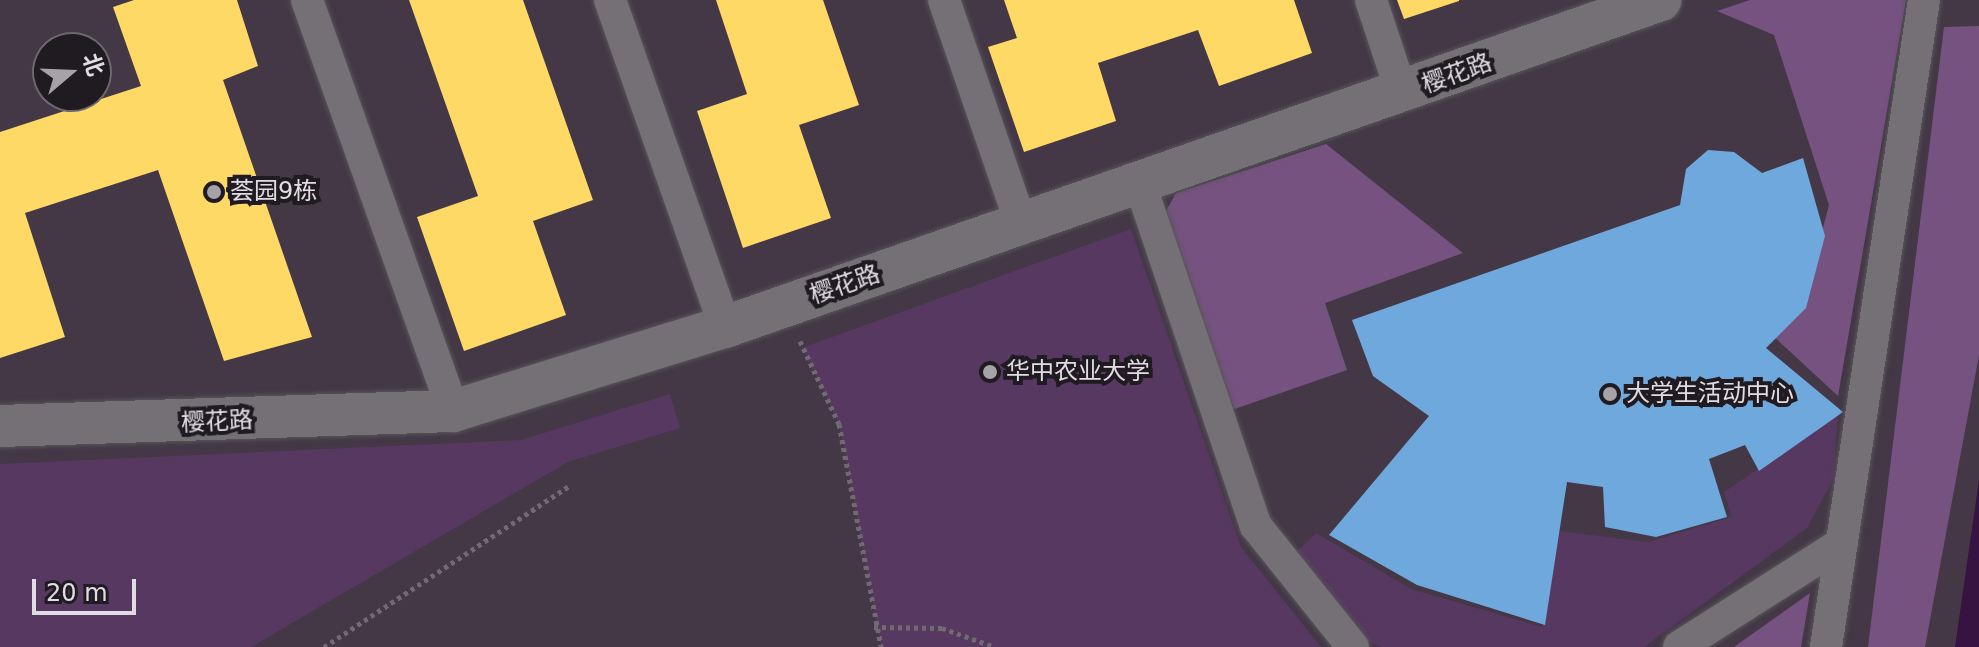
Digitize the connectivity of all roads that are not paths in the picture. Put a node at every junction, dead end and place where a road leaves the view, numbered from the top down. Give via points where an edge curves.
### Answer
1 (307, 0) edge
2 (610, 0) edge
3 (944, 0) edge
4 (1371, 0) edge
5 (1661, 0) edge
6 (1924, 0) edge
7 (1402, 94) junction
8 (1140, 184) junction
9 (1021, 224) junction
10 (725, 327) junction
11 (453, 411) junction
12 (0, 426) edge
13 (1842, 543) junction
14 (1353, 647) edge
15 (1679, 647) edge
16 (1826, 647) edge

1 - 11 street
2 - 10 street
3 - 9 street
4 - 7 street
5 - 7 street, 樱花路
6 - 13 street
7 - 8 street, 樱花路
8 - 9 street, 樱花路
8 - 14 street via 1256,526
9 - 10 street, 樱花路
10 - 11 street, 樱花路
11 - 12 street, 樱花路
13 - 15 street
13 - 16 street

